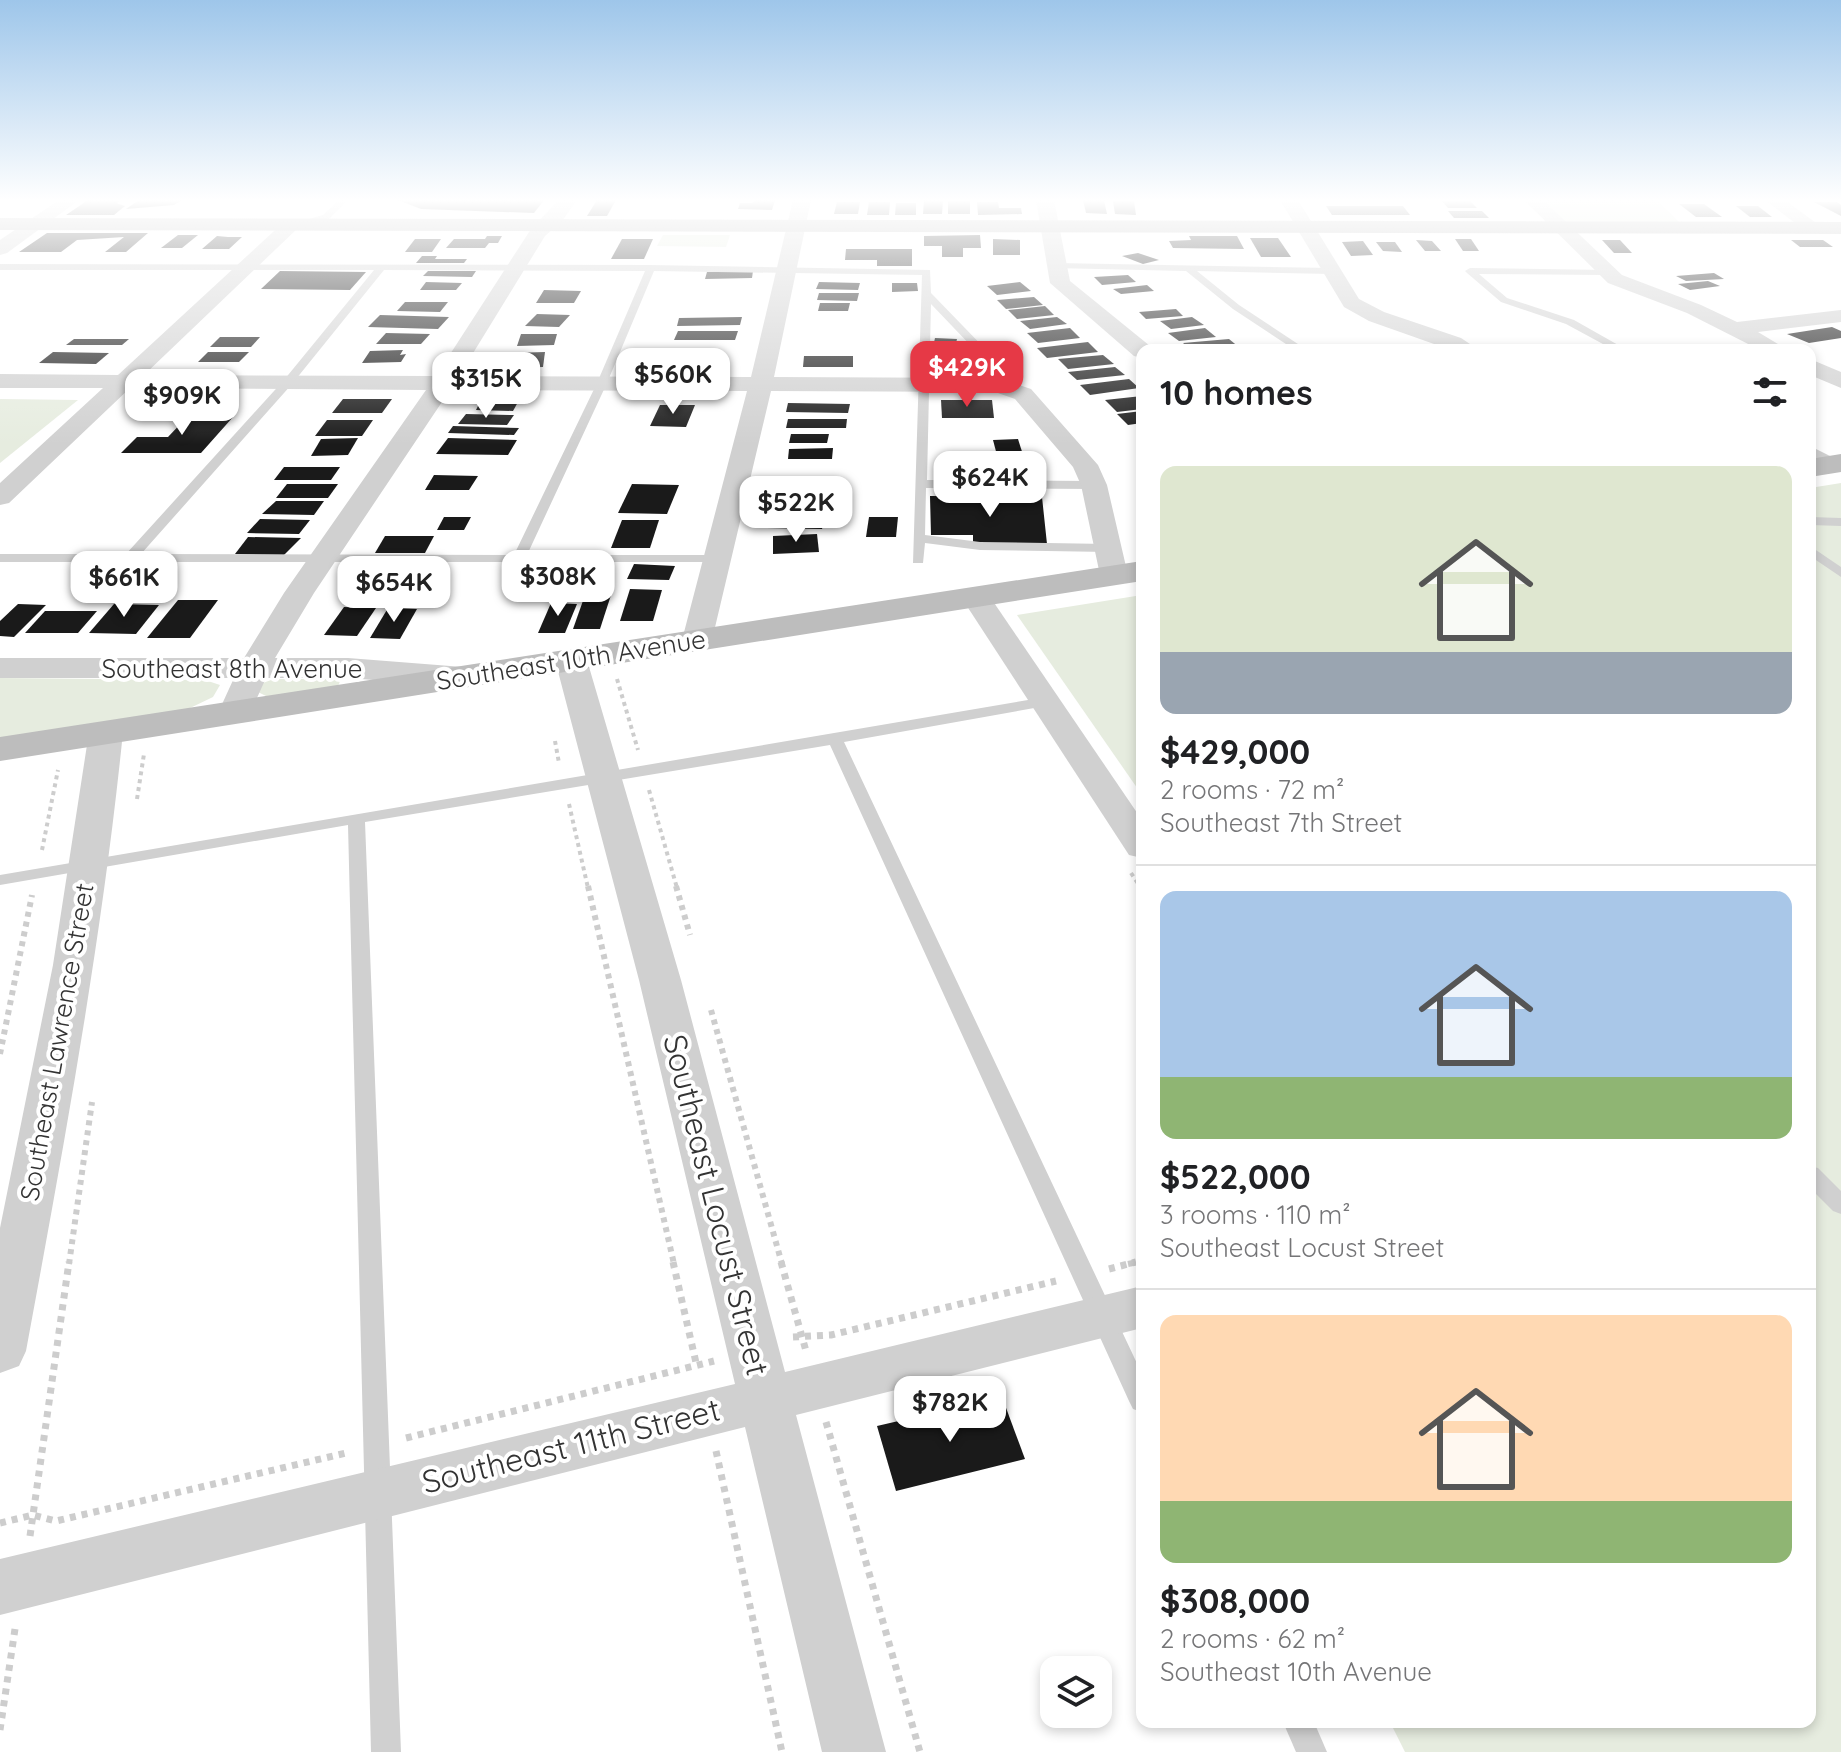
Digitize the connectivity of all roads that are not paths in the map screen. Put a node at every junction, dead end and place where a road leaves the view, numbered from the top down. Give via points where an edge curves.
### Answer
1 (230, 282) edge
2 (370, 282) edge
3 (508, 282) edge
4 (645, 282) edge
5 (785, 282) edge
6 (927, 282) edge
7 (1060, 282) edge
8 (1205, 282) edge
9 (1338, 282) edge
10 (1483, 282) edge
11 (1622, 282) edge
12 (926, 293) junction
13 (1841, 316) edge
14 (1734, 329) junction
15 (1293, 344) edge
16 (1457, 344) edge
17 (1611, 344) edge
18 (1765, 344) edge
19 (1136, 346) edge
20 (1816, 369) edge
21 (0, 381) edge
22 (1841, 381) edge
23 (123, 382) junction
24 (288, 382) junction
25 (442, 382) junction
26 (602, 383) junction
27 (761, 383) junction
28 (923, 383) junction
29 (1023, 394) junction
30 (920, 484) junction
31 (1094, 485) junction
32 (0, 497) edge
33 (1816, 521) edge
34 (1841, 522) edge
35 (919, 538) junction
36 (1816, 554) edge
37 (0, 558) edge
38 (129, 559) junction
39 (717, 559) junction
40 (320, 560) junction
41 (518, 560) junction
42 (918, 560) dead end
43 (1121, 565) edge
44 (1841, 573) edge
45 (976, 597) junction
46 (697, 640) junction
47 (593, 665) junction
48 (0, 668) edge
49 (251, 669) junction
50 (463, 677) junction
51 (1046, 702) junction
52 (235, 713) junction
53 (106, 732) junction
54 (834, 737) junction
55 (0, 749) edge
56 (605, 778) junction
57 (356, 818) junction
58 (1136, 838) edge
59 (108, 862) junction
60 (0, 880) edge
61 (1816, 1178) edge
62 (1816, 1180) edge
63 (1841, 1187) edge
64 (1841, 1205) edge
65 (1109, 1300) edge
66 (0, 1351) edge
67 (778, 1378) junction
68 (1136, 1383) edge
69 (376, 1470) junction
70 (12, 1584) edge
71 (1301, 1728) edge
72 (386, 1752) edge
73 (854, 1752) edge
74 (1312, 1752) edge

1 - 23 street
2 - 24 lane
3 - 25 street
4 - 26 lane
5 - 27 street
6 - 12 lane
7 - 19 street
8 - 15 lane
9 - 16 street via 1358,309
10 - 17 lane via 1504,300 1570,322
11 - 14 street
12 - 28 lane
12 - 29 lane
13 - 14 street
14 - 18 street
20 - 22 street
21 - 23 street
23 - 24 street
23 - 32 street
24 - 25 street
24 - 38 lane
25 - 26 street
25 - 40 street
26 - 27 street
26 - 41 lane
27 - 28 street
27 - 39 street
28 - 29 street via 998,385
28 - 30 lane
29 - 31 street via 1085,465
30 - 31 lane
30 - 35 lane
31 - 43 street
33 - 34 lane
35 - 42 lane
35 - 43 lane
36 - 44 lane
37 - 38 lane
38 - 40 lane
39 - 41 lane
39 - 46 street
40 - 41 lane
40 - 49 street
43 - 45 main road, Southeast 10th Avenue
45 - 46 main road, Southeast 10th Avenue
45 - 51 street
46 - 47 main road, Southeast 10th Avenue
47 - 50 main road, Southeast 10th Avenue
47 - 56 street, Southeast Locust Street
48 - 49 street, Southeast 8th Avenue
49 - 50 street, Southeast 8th Avenue via 348,668
49 - 52 street
50 - 52 main road, Southeast 10th Avenue
51 - 54 lane
51 - 58 street
52 - 53 main road, Southeast 10th Avenue
53 - 55 main road, Southeast 10th Avenue
53 - 59 street, Southeast Lawrence Street
54 - 56 lane
54 - 65 lane
56 - 57 lane
56 - 67 street, Southeast Locust Street
57 - 59 lane
57 - 69 lane
59 - 60 lane
59 - 66 street, Southeast Lawrence Street via 50,1093
61 - 63 lane
62 - 64 lane
65 - 67 street, Southeast 11th Street
65 - 68 lane
67 - 69 street, Southeast 11th Street via 702,1389
67 - 73 street, Southeast Locust Street
69 - 70 street, Southeast 11th Street
69 - 72 lane
71 - 74 lane

